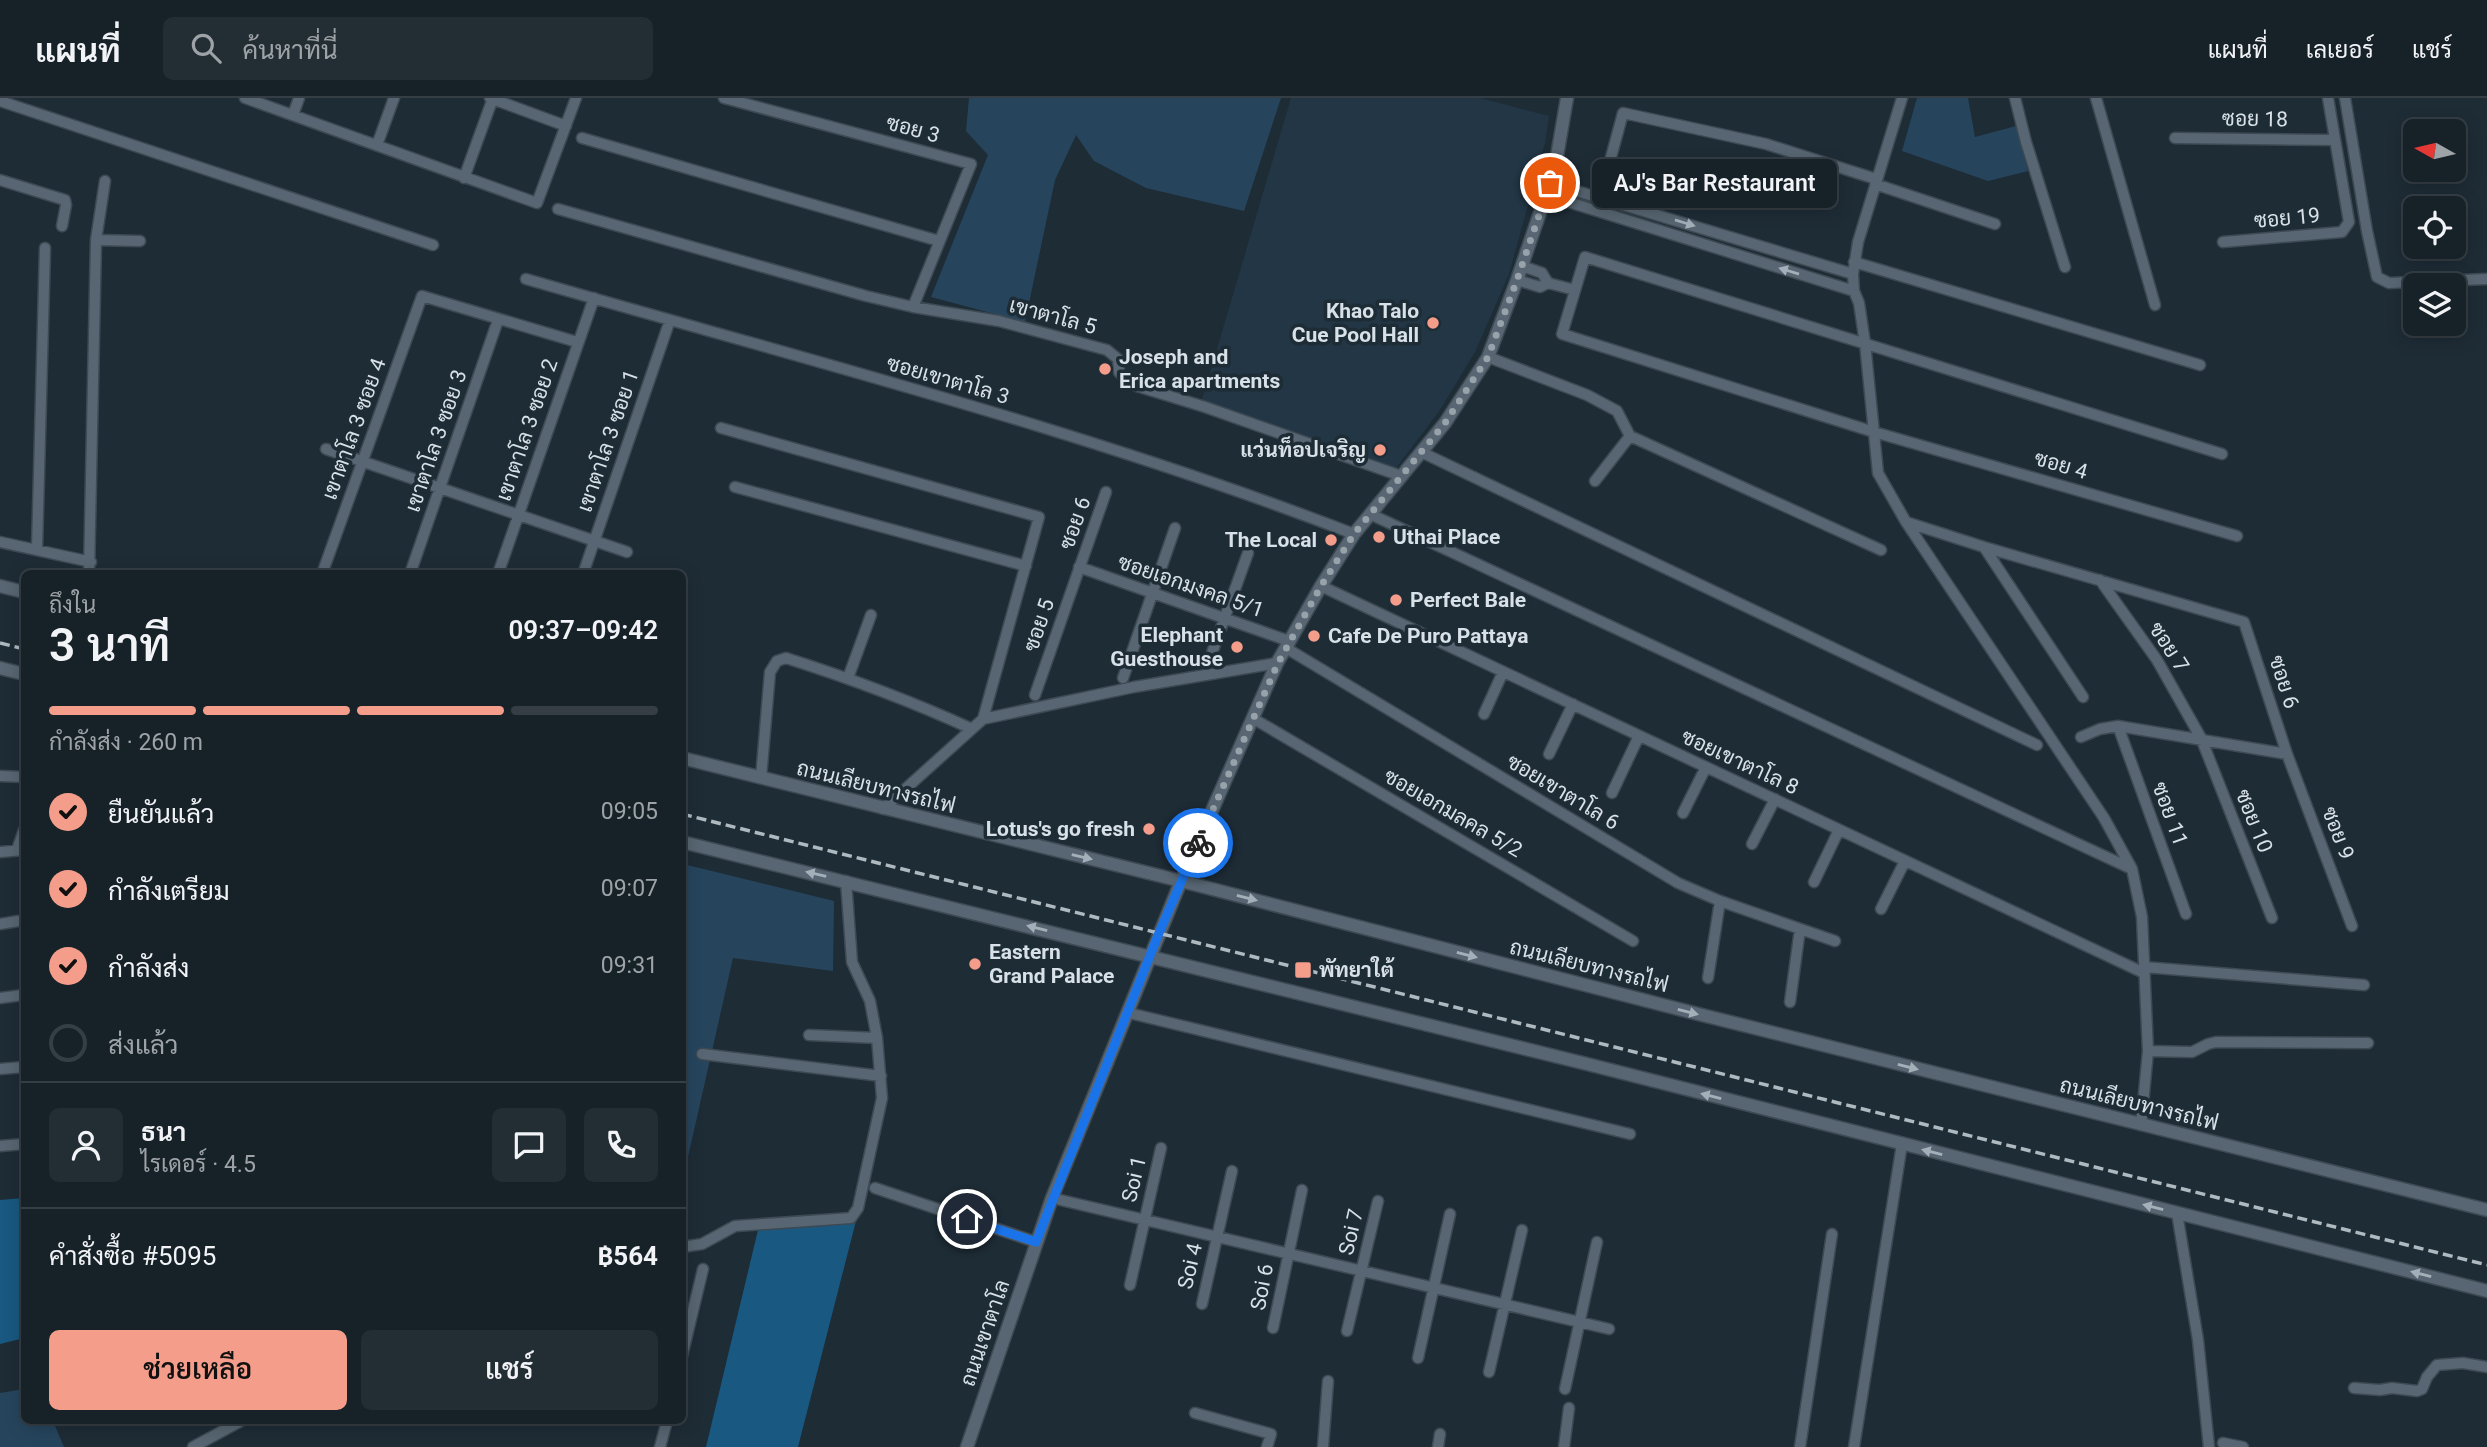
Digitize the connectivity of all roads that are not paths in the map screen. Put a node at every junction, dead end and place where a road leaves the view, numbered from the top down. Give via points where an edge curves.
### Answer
1 (245, 98) edge
2 (299, 98) edge
3 (394, 98) edge
4 (492, 98) edge
5 (576, 98) edge
6 (724, 98) edge
7 (1567, 98) edge
8 (1902, 98) edge
9 (2015, 98) edge
10 (2096, 98) edge
11 (2328, 98) edge
12 (2345, 98) edge
13 (741, 100) edge
14 (0, 101) edge
15 (293, 115) junction
16 (566, 126) junction
17 (582, 138) dead end
18 (2175, 138) dead end
19 (2335, 140) junction
20 (377, 145) junction
21 (464, 178) junction
22 (0, 180) edge
23 (105, 181) dead end
24 (1875, 182) junction
25 (1548, 189) junction
26 (1600, 198) junction
27 (558, 209) dead end
28 (1995, 224) dead end
29 (62, 226) dead end
30 (96, 240) junction
31 (140, 241) dead end
32 (939, 241) junction
33 (2223, 242) dead end
34 (433, 245) dead end
35 (45, 248) dead end
36 (1854, 262) junction
37 (1522, 266) junction
38 (2064, 267) dead end
39 (1853, 274) junction
40 (526, 279) dead end
41 (2487, 279) edge
42 (1517, 280) junction
43 (1548, 283) junction
44 (1575, 290) junction
45 (1854, 292) junction
46 (593, 298) junction
47 (2155, 305) dead end
48 (913, 307) junction
49 (498, 320) junction
50 (670, 320) junction
51 (577, 342) junction
52 (1864, 343) junction
53 (1488, 357) junction
54 (2200, 365) dead end
55 (721, 428) dead end
56 (1874, 432) junction
57 (1630, 436) junction
58 (326, 449) dead end
59 (1420, 452) junction
60 (2222, 454) dead end
61 (362, 463) junction
62 (1401, 476) junction
63 (1595, 481) dead end
64 (735, 487) dead end
65 (440, 488) junction
66 (1106, 492) dead end
67 (519, 514) junction
68 (1370, 514) junction
69 (1906, 522) junction
70 (1175, 528) dead end
71 (1354, 534) junction
72 (2237, 536) dead end
73 (594, 541) junction
74 (0, 542) edge
75 (1984, 547) junction
76 (37, 549) junction
77 (1881, 550) dead end
78 (628, 552) dead end
79 (1248, 552) dead end
80 (1027, 566) junction
81 (1079, 567) junction
82 (90, 568) edge
83 (323, 570) edge
84 (411, 570) edge
85 (499, 570) edge
86 (584, 570) edge
87 (2100, 580) junction
88 (0, 586) edge
89 (1321, 586) junction
90 (21, 591) edge
91 (1153, 593) junction
92 (871, 615) dead end
93 (1225, 618) junction
94 (1287, 644) junction
95 (1278, 663) junction
96 (1208, 664) dead end
97 (0, 668) edge
98 (1503, 672) junction
99 (21, 673) edge
100 (849, 678) junction
101 (1124, 678) dead end
102 (1035, 695) dead end
103 (2083, 697) dead end
104 (1573, 704) junction
105 (1484, 714) dead end
106 (983, 719) junction
107 (1254, 719) junction
108 (2118, 726) junction
109 (972, 729) junction
110 (1640, 736) junction
111 (2081, 737) dead end
112 (2200, 738) junction
113 (2037, 744) dead end
114 (1549, 754) dead end
115 (2287, 754) junction
116 (686, 759) edge
117 (1706, 767) junction
118 (0, 776) edge
119 (21, 777) edge
120 (761, 778) junction
121 (1612, 793) dead end
122 (1775, 799) junction
123 (883, 809) junction
124 (1683, 813) dead end
125 (1839, 830) junction
126 (686, 843) edge
127 (1752, 844) dead end
128 (21, 850) edge
129 (0, 852) edge
130 (1905, 860) junction
131 (2132, 869) junction
132 (846, 881) junction
133 (1181, 881) junction
134 (1814, 882) dead end
135 (1720, 901) junction
136 (1881, 909) dead end
137 (2186, 914) dead end
138 (2272, 918) dead end
139 (18, 921) dead end
140 (0, 924) edge
141 (2353, 926) dead end
142 (1800, 929) junction
143 (1633, 941) dead end
144 (1835, 942) dead end
145 (1150, 957) junction
146 (2144, 970) junction
147 (1708, 978) dead end
148 (2364, 985) dead end
149 (21, 995) edge
150 (0, 998) edge
151 (1790, 1002) dead end
152 (1129, 1013) junction
153 (808, 1035) dead end
154 (877, 1038) junction
155 (2368, 1043) dead end
156 (2148, 1051) junction
157 (702, 1054) dead end
158 (21, 1067) edge
159 (0, 1069) edge
160 (881, 1076) junction
161 (2141, 1125) junction
162 (1630, 1134) dead end
163 (21, 1144) edge
164 (1902, 1144) junction
165 (0, 1146) edge
166 (1161, 1148) dead end
167 (1232, 1171) dead end
168 (875, 1188) dead end
169 (1302, 1190) dead end
170 (1052, 1198) junction
171 (1378, 1201) dead end
172 (2487, 1210) edge
173 (2177, 1213) junction
174 (1450, 1214) dead end
175 (1144, 1220) junction
176 (1522, 1230) dead end
177 (1832, 1234) dead end
178 (1217, 1237) junction
179 (1036, 1242) junction
180 (1597, 1242) dead end
181 (686, 1246) edge
182 (1288, 1253) junction
183 (703, 1269) dead end
184 (1361, 1271) junction
185 (1130, 1284) dead end
186 (1434, 1288) junction
187 (2487, 1291) edge
188 (1202, 1304) dead end
189 (1505, 1304) junction
190 (1579, 1322) junction
191 (1273, 1328) dead end
192 (1609, 1329) dead end
193 (1347, 1331) dead end
194 (686, 1339) edge
195 (1418, 1358) dead end
196 (2487, 1367) edge
197 (1489, 1372) dead end
198 (1328, 1381) dead end
199 (2354, 1388) dead end
200 (1565, 1389) dead end
201 (1569, 1408) dead end
202 (1195, 1413) dead end
203 (235, 1424) edge
204 (666, 1424) edge
205 (1440, 1434) dead end
206 (2223, 1443) dead end
207 (193, 1447) edge
208 (660, 1447) edge
209 (967, 1447) edge
210 (1267, 1447) edge
211 (1323, 1447) edge
212 (1438, 1447) edge
213 (1564, 1447) edge
214 (1800, 1447) edge
215 (1854, 1447) edge
216 (2209, 1447) edge
217 (2243, 1447) edge

1 - 15 street
2 - 15 street
3 - 20 street
4 - 16 street
4 - 21 street
5 - 16 street
6 - 13 street, ซอย 3
7 - 25 street, ถนนเขาตาโล
8 - 24 street
9 - 38 street
10 - 47 street
11 - 19 street
12 - 41 street via 2377,277 2389,282
13 - 32 street, ซอย 3 via 971,164
14 - 34 street
15 - 20 street
16 - 21 street via 537,203
17 - 32 street
18 - 19 street, ซอย 18
19 - 33 street, ซอย 19 via 2349,222 2342,232
20 - 21 street
22 - 29 street via 65,200
23 - 30 street
24 - 26 street via 1766,144 1623,113
24 - 28 street
24 - 36 street
25 - 26 street
25 - 37 street, ถนนเขาตาโล
45 -> 25 street
26 -> 39 street
27 - 48 street, เขาตาโล 5
30 - 31 street
30 - 82 street
32 - 48 street
35 - 76 street
36 - 39 street
36 - 54 street
37 - 42 street, ถนนเขาตาโล
37 - 43 street via 1542,274
39 - 45 street
40 - 46 street, ซอยเขาตาโล 3
42 - 43 street via 1540,287
42 - 53 street, ถนนเขาตาโล
43 - 44 street
44 - 52 street via 1585,257
44 - 56 street, ซอย 4 via 1562,334
45 - 52 street
46 - 50 street, ซอยเขาตาโล 3
46 - 51 street, เขาตาโล 3 ซอย 2
48 - 62 street, เขาตาโล 5 via 999,321 1107,350 1118,359 1119,372 1130,384
49 - 51 street
49 - 61 street, เขาตาโล 3 ซอย 4 via 422,296
49 - 65 street, เขาตาโล 3 ซอย 3
50 - 71 street, ซอยเขาตาโล 3 via 1063,433
50 - 73 street, เขาตาโล 3 ซอย 1
51 - 67 street, เขาตาโล 3 ซอย 2
52 - 56 street
52 - 60 street
53 - 57 street via 1616,411
53 - 59 street, ถนนเขาตาโล
55 - 80 street via 1040,517
56 - 69 street via 1878,473
56 - 72 street, ซอย 4
57 - 63 street
57 - 77 street
58 - 61 street
59 - 62 street, ถนนเขาตาโล
59 - 113 street
61 - 65 street
61 - 83 street, เขาตาโล 3 ซอย 4
62 - 68 street, ถนนเขาตาโล
64 - 80 street
65 - 67 street
65 - 84 street, เขาตาโล 3 ซอย 3
66 - 81 street, ซอย 6
67 - 73 street
67 - 85 street, เขาตาโล 3 ซอย 2
68 - 71 street, ถนนเขาตาโล
68 - 131 street
69 - 75 street
69 - 131 street via 2104,818
70 - 91 street
71 - 89 street, ถนนเขาตาโล
73 - 78 street
73 - 86 street, เขาตาโล 3 ซอย 1
74 - 76 street
75 - 87 street
75 - 103 street
76 - 82 street
79 - 93 street
80 - 106 street
81 - 91 street, ซอยเอกมงคล 5/1
81 - 102 street, ซอย 5
87 - 112 street, ซอย 7 via 2157,660
87 - 115 street, ซอย 6 via 2245,622
88 - 90 street
89 - 94 street, ถนนเขาตาโล
89 - 98 street, ซอยเขาตาโล 8
91 - 93 street, ซอยเอกมงคล 5/1
91 - 101 street
92 - 100 street
93 - 94 street, ซอยเอกมงคล 5/1
93 - 96 street
94 - 95 street, ถนนเขาตาโล
94 - 135 street, ซอยเขาตาโล 6 via 1678,883
95 - 106 street
95 - 107 street, ถนนเขาตาโล
97 - 99 street
98 - 104 street, ซอยเขาตาโล 8
98 - 105 street
100 - 109 street
100 - 120 street via 786,658 777,661 770,672
104 - 110 street, ซอยเขาตาโล 8
104 - 114 street
106 - 109 street
107 - 133 street, ถนนเขาตาโล
107 - 143 street, ซอยเอกมลคล 5/2
108 - 111 street
108 - 112 street
108 - 137 street, ซอย 11
109 - 123 street
110 - 117 street, ซอยเขาตาโล 8
110 - 121 street
112 - 115 street
112 - 138 street, ซอย 10
115 - 141 street, ซอย 9
116 - 120 street, ถนนเลียบทางรถไฟ
117 - 122 street, ซอยเขาตาโล 8
117 - 124 street
118 - 119 street
120 - 123 street, ถนนเลียบทางรถไฟ
122 - 125 street, ซอยเขาตาโล 8
122 - 127 street
123 -> 133 street, ถนนเลียบทางรถไฟ
125 - 130 street, ซอยเขาตาโล 8
125 - 134 street
132 -> 126 street
128 - 129 street
130 - 136 street
130 - 146 street, ซอยเขาตาโล 8
131 - 146 street via 2142,917
145 -> 132 street
132 - 154 street via 852,962 870,1000
133 - 145 street, ถนนเขาตาโล
133 -> 161 street, ถนนเลียบทางรถไฟ
135 - 142 street, ซอยเขาตาโล 6
135 - 147 street
139 - 140 street
142 - 144 street, ซอยเขาตาโล 6
142 - 151 street
145 - 152 street, ถนนเขาตาโล
164 -> 145 street
146 - 148 street
146 - 156 street
149 - 150 street
152 - 162 street
152 - 170 street, ถนนเขาตาโล
153 - 154 street
154 - 160 street
155 - 156 street via 2216,1042 2192,1052
156 - 161 street
157 - 160 street
158 - 159 street
160 - 181 street via 881,1098 858,1208 851,1218 736,1226 702,1244
161 - 172 street, ถนนเลียบทางรถไฟ
163 - 165 street
173 -> 164 street
164 - 215 street
166 - 175 street, Soi 1
167 - 178 street, Soi 4
168 - 179 street
169 - 182 street, Soi 6
170 - 175 street
170 - 179 street, ถนนเขาตาโล
171 - 184 street, Soi 7
187 -> 173 street
173 - 216 street via 2199,1340
174 - 186 street
175 - 178 street
175 - 185 street, Soi 1
176 - 189 street
177 - 214 street
178 - 182 street
178 - 188 street, Soi 4
179 - 209 street, ถนนเขาตาโล
180 - 190 street
182 - 184 street
182 - 191 street, Soi 6
183 - 194 street
184 - 186 street
184 - 193 street, Soi 7
186 - 189 street
186 - 195 street
189 - 190 street
189 - 197 street
190 - 192 street
190 - 200 street
196 - 199 street via 2463,1363 2437,1366 2417,1391
198 - 211 street
201 - 213 street
202 - 210 street via 1270,1434
203 - 207 street
204 - 208 street
205 - 212 street
206 - 217 street

